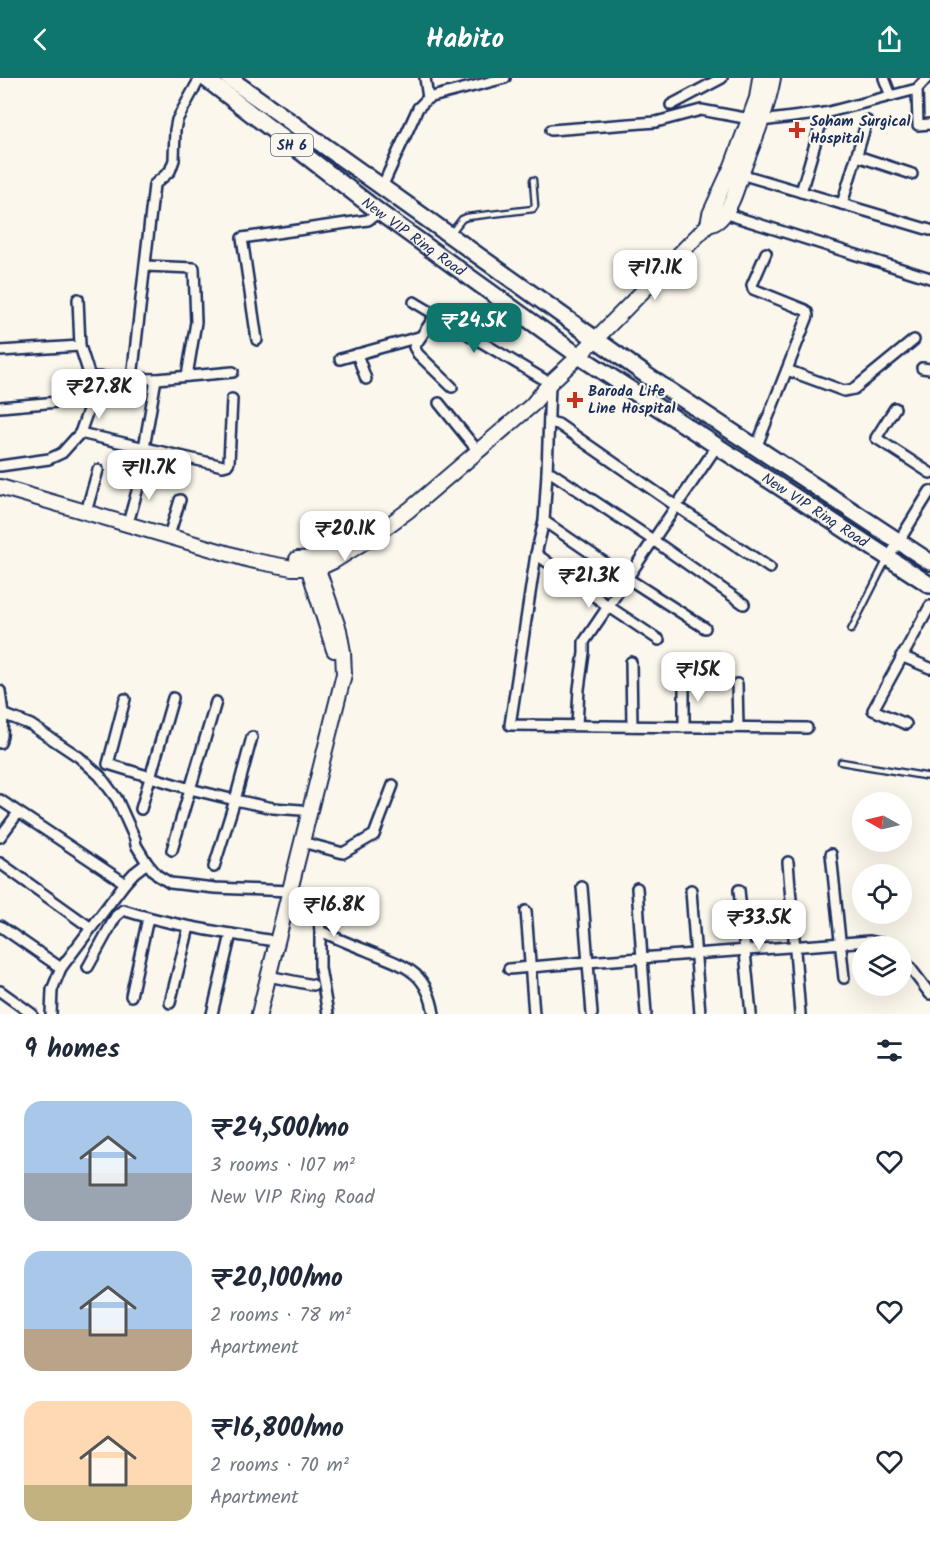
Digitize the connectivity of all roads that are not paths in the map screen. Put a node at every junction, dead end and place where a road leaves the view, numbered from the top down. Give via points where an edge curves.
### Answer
1 (200, 78) edge
2 (206, 78) edge
3 (229, 78) edge
4 (425, 78) edge
5 (505, 78) edge
6 (722, 78) edge
7 (760, 78) edge
8 (773, 78) edge
9 (884, 78) edge
10 (926, 79) edge
11 (481, 81) edge
12 (917, 89) junction
13 (891, 96) junction
14 (428, 98) junction
15 (671, 105) dead end
16 (824, 113) junction
17 (755, 120) junction
18 (867, 121) dead end
19 (930, 124) edge
20 (550, 130) dead end
21 (857, 156) junction
22 (735, 173) junction
23 (912, 174) dead end
24 (533, 180) dead end
25 (382, 187) junction
26 (801, 192) junction
27 (842, 204) junction
28 (719, 211) junction
29 (380, 212) junction
30 (930, 230) edge
31 (449, 235) junction
32 (766, 253) dead end
33 (145, 266) junction
34 (930, 278) edge
35 (78, 299) dead end
36 (414, 302) dead end
37 (435, 316) junction
38 (420, 338) junction
39 (595, 339) junction
40 (257, 340) dead end
41 (914, 340) dead end
42 (80, 346) junction
43 (0, 351) edge
44 (357, 354) junction
45 (579, 356) junction
46 (340, 359) dead end
47 (787, 370) junction
48 (233, 372) dead end
49 (187, 376) junction
50 (90, 377) junction
51 (132, 378) junction
52 (156, 379) junction
53 (366, 379) dead end
54 (550, 383) junction
55 (452, 387) dead end
56 (92, 399) junction
57 (232, 399) dead end
58 (440, 403) dead end
59 (0, 407) edge
60 (895, 408) dead end
61 (549, 422) junction
62 (80, 433) junction
63 (473, 445) junction
64 (717, 446) junction
65 (144, 448) junction
66 (756, 448) junction
67 (0, 466) edge
68 (98, 470) dead end
69 (547, 473) junction
70 (930, 473) edge
71 (141, 477) dead end
72 (0, 479) edge
73 (0, 487) edge
74 (930, 490) edge
75 (180, 500) dead end
76 (676, 506) junction
77 (87, 508) junction
78 (130, 516) junction
79 (544, 521) junction
80 (171, 529) junction
81 (653, 540) junction
82 (898, 541) junction
83 (536, 554) junction
84 (889, 557) junction
85 (930, 562) edge
86 (312, 564) junction
87 (770, 568) dead end
88 (627, 578) junction
89 (930, 585) edge
90 (744, 604) dead end
91 (608, 606) junction
92 (930, 606) edge
93 (705, 628) dead end
94 (850, 630) dead end
95 (659, 639) dead end
96 (901, 656) junction
97 (631, 662) dead end
98 (930, 668) edge
99 (684, 679) dead end
100 (737, 684) dead end
101 (0, 691) edge
102 (173, 698) dead end
103 (125, 699) dead end
104 (216, 702) dead end
105 (2, 718) edge
106 (906, 724) dead end
107 (577, 725) junction
108 (632, 726) junction
109 (684, 727) junction
110 (738, 727) junction
111 (807, 728) dead end
112 (252, 737) dead end
113 (0, 743) edge
114 (841, 762) dead end
115 (150, 776) junction
116 (930, 777) edge
117 (393, 785) dead end
118 (190, 789) junction
119 (0, 800) edge
120 (235, 800) junction
121 (141, 809) dead end
122 (301, 810) junction
123 (18, 813) junction
124 (0, 837) edge
125 (302, 842) junction
126 (172, 850) dead end
127 (831, 854) dead end
128 (788, 862) dead end
129 (0, 863) edge
130 (147, 863) junction
131 (214, 867) dead end
132 (124, 884) junction
133 (582, 887) dead end
134 (638, 888) dead end
135 (285, 890) junction
136 (691, 890) dead end
137 (739, 890) dead end
138 (526, 911) dead end
139 (148, 918) junction
140 (0, 926) edge
141 (189, 927) junction
142 (91, 928) junction
143 (320, 931) junction
144 (231, 934) junction
145 (268, 939) junction
146 (852, 943) edge
147 (840, 944) junction
148 (795, 947) junction
149 (745, 951) junction
150 (696, 955) junction
151 (642, 959) junction
152 (587, 962) junction
153 (88, 966) dead end
154 (61, 968) junction
155 (530, 968) junction
156 (509, 969) dead end
157 (912, 970) edge
158 (268, 976) junction
159 (844, 978) dead end
160 (313, 985) dead end
161 (0, 991) edge
162 (930, 994) edge
163 (131, 996) dead end
164 (170, 1003) dead end
165 (32, 1014) edge
166 (51, 1014) edge
167 (212, 1014) edge
168 (250, 1014) edge
169 (259, 1014) edge
170 (328, 1014) edge
171 (434, 1014) edge
172 (534, 1014) edge
173 (592, 1014) edge
174 (646, 1014) edge
175 (700, 1014) edge
176 (751, 1014) edge
177 (800, 1014) edge

1 - 33 street via 177,120 170,171 154,185
2 - 29 main road, New VIP Ring Road / SH 6
3 - 25 main road, New VIP Ring Road / SH 6
4 - 14 street
5 - 11 street
6 - 15 street
7 - 17 street
8 - 17 street via 770,94
9 - 13 street
10 - 12 street
11 - 14 street
12 - 13 street
12 - 19 street via 918,125
13 - 16 street
14 - 25 street via 418,108
16 - 17 street
16 - 26 street
17 - 20 street via 701,110 656,122
17 - 22 street
18 - 21 street
21 - 23 street
21 - 27 street
22 - 26 street
22 - 28 street via 735,192
24 - 31 lane via 533,209 464,218
25 - 31 main road, New VIP Ring Road / SH 6
26 - 27 street
27 - 30 street
28 - 34 street
28 - 39 street via 719,221 708,225
29 - 40 street via 368,220 242,238
29 - 45 main road, New VIP Ring Road / SH 6
31 - 39 main road, New VIP Ring Road / SH 6
32 - 47 street via 753,289 806,310 808,316
33 - 49 street via 194,268 196,322
33 - 51 street
35 - 42 street
36 - 37 street
37 - 38 street
37 - 54 street
38 - 44 street
38 - 55 street via 415,351
39 - 45 street
39 - 66 main road, New VIP Ring Road / SH 6
41 - 47 street via 850,391
42 - 43 street
42 - 50 street
44 - 46 street
44 - 53 street
45 - 54 street
45 - 64 main road, New VIP Ring Road / SH 6
47 - 66 street
48 - 49 street
49 - 52 street
50 - 51 street
50 - 56 street
51 - 52 street
52 - 65 street
54 - 61 street
54 - 63 street
54 - 86 street via 532,405 409,510 334,561
56 - 59 street
56 - 62 street
57 - 65 street via 227,465
58 - 63 street
60 - 70 street via 876,438
61 - 69 street
61 - 76 street via 558,424
62 - 65 street
62 - 67 street via 62,453 49,459
63 - 86 street via 404,504
64 - 76 street
64 - 84 main road, New VIP Ring Road / SH 6
66 - 82 main road, New VIP Ring Road / SH 6
68 - 77 street
69 - 79 street
69 - 81 street
71 - 78 street
72 - 77 street
73 - 77 street
74 - 82 street
75 - 80 street
76 - 81 street
76 - 87 street
77 - 78 street
77 - 86 street via 250,560 292,568
78 - 80 street
79 - 83 street
79 - 88 street
80 - 86 street
81 - 88 street
81 - 90 street
82 - 84 street
82 - 85 main road, New VIP Ring Road / SH 6
83 - 91 street
83 - 107 street via 510,725
84 - 89 main road, New VIP Ring Road / SH 6
84 - 94 lane
86 - 122 street via 335,655 335,674
86 - 125 street via 339,630 344,675
88 - 91 street
88 - 93 street
91 - 95 street
91 - 107 street via 584,642
92 - 96 street
96 - 98 street
96 - 106 street via 873,710
97 - 108 street
99 - 109 street
100 - 110 street
101 - 105 street
102 - 115 street
103 - 115 street via 108,764
104 - 118 street
105 - 113 street
105 - 130 street via 31,725 100,776 117,799
107 - 108 street
108 - 109 street
109 - 110 street
110 - 111 street
112 - 120 street
114 - 116 lane
115 - 118 street
115 - 121 street
117 - 125 street via 374,835 344,853
118 - 120 street
118 - 126 street
119 - 123 street
120 - 122 street
120 - 131 street
122 - 135 street
123 - 124 street
123 - 132 street
125 - 135 street
127 - 147 street
128 - 148 street
129 - 142 street
130 - 132 street
130 - 135 street via 170,883
132 - 142 street
133 - 152 street
134 - 151 street
135 - 143 street via 310,903 318,912
135 - 145 street
135 - 158 street
136 - 150 street
137 - 149 street
138 - 155 street
139 - 141 street
139 - 153 street via 123,910
139 - 163 street
140 - 154 street
141 - 144 street
141 - 164 street
142 - 154 street
143 - 170 street via 320,968
143 - 171 street via 402,965 426,988
144 - 145 street
144 - 167 street
145 - 168 street
146 - 147 street
147 - 148 street
147 - 159 street
148 - 149 street
148 - 177 street
149 - 150 street
149 - 176 street
150 - 151 street
150 - 175 street
151 - 152 street
151 - 174 street
152 - 155 street
152 - 173 street
154 - 166 street via 52,990
155 - 156 street
155 - 172 street
157 - 162 street
158 - 160 street
158 - 169 street
161 - 165 street

